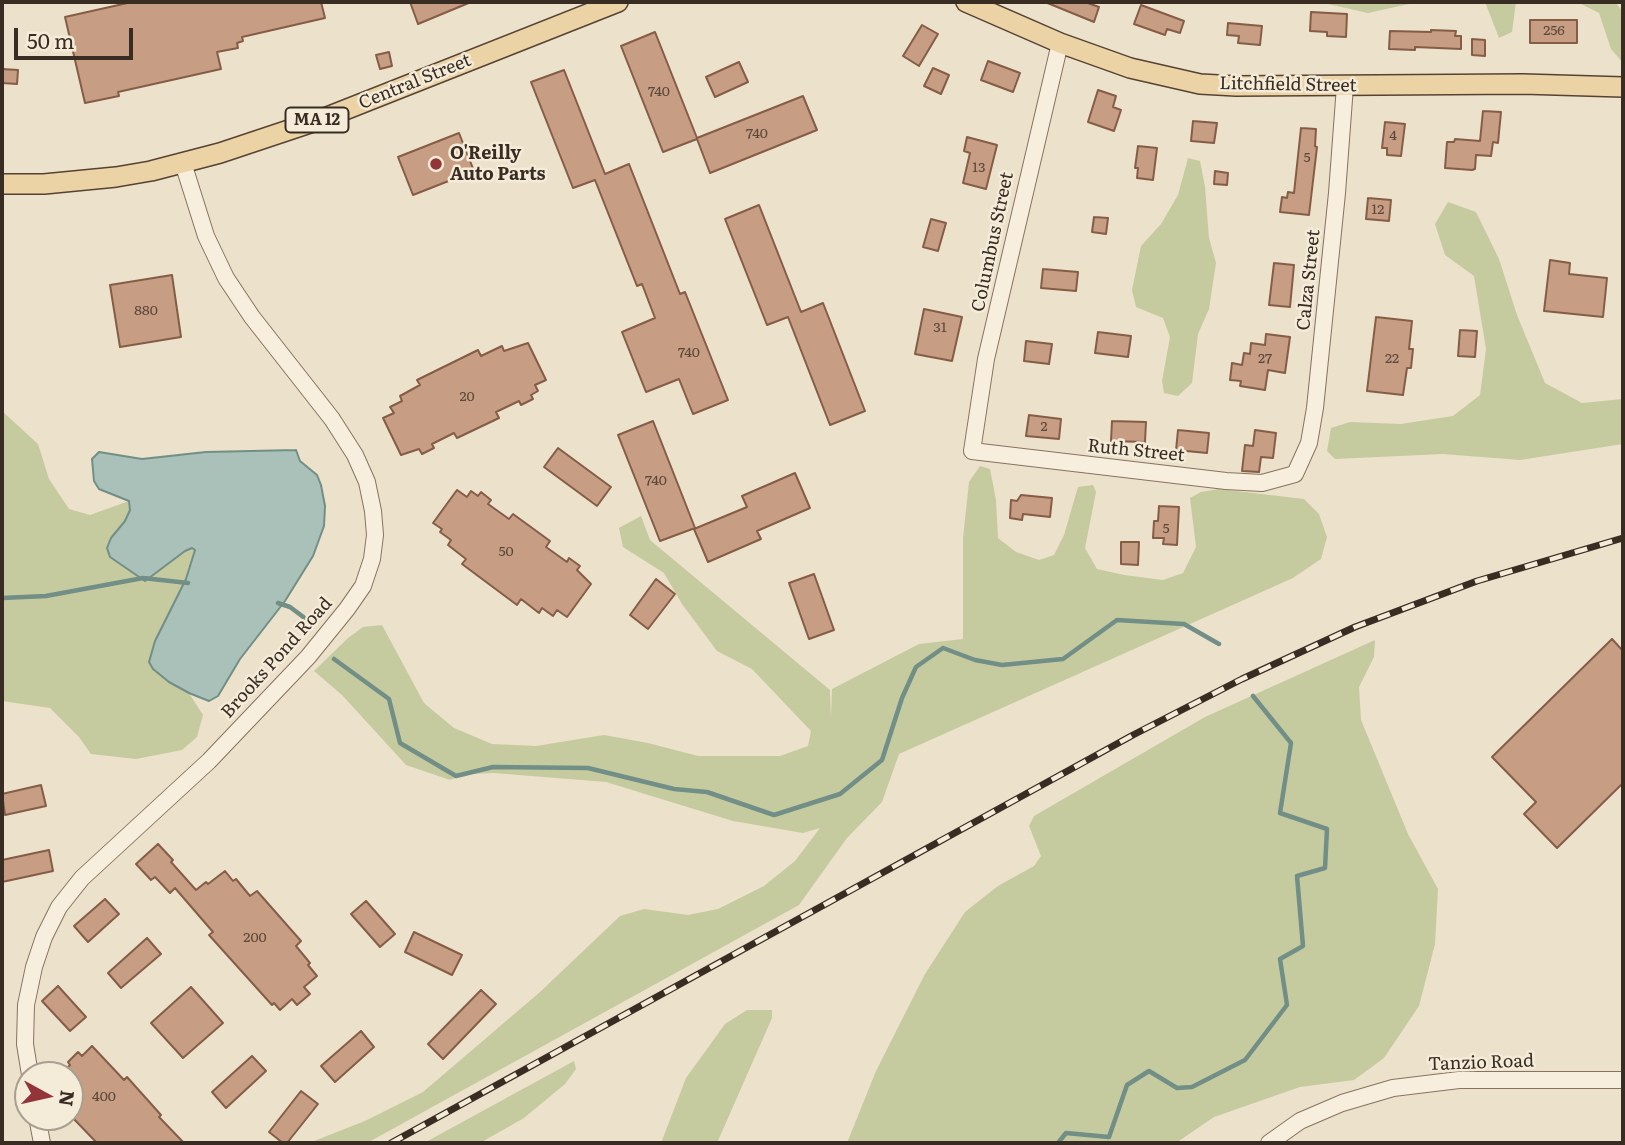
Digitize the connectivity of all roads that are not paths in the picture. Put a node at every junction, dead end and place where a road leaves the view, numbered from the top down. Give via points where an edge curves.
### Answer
1 (618, 2) edge
2 (967, 2) edge
3 (1060, 43) junction
4 (1345, 86) junction
5 (1623, 87) edge
6 (183, 163) junction
7 (2, 184) edge
8 (972, 451) joint
9 (1295, 474) joint
10 (28, 1061) edge
11 (1623, 1080) edge
12 (1269, 1143) edge

1 - 6 main road, Central Street / MA 12 via 322,119
2 - 3 main road, Litchfield Street
3 - 4 main road, Litchfield Street via 1130,68 1200,84
3 - 8 street, Columbus Street via 986,359
4 - 5 main road, Litchfield Street
4 - 9 street, Calza Street via 1315,408 1309,443
6 - 7 main road, Central Street / MA 12 via 116,177
6 - 10 street, Brooks Pond Road via 206,236 226,278 355,455 373,511 372,559 363,586 308,657 209,761 82,878 59,907 44,937 26,1004
8 - 9 street, Ruth Street via 1226,481 1262,483
11 - 12 street, Tanzio Road via 1460,1080 1393,1088 1300,1121

